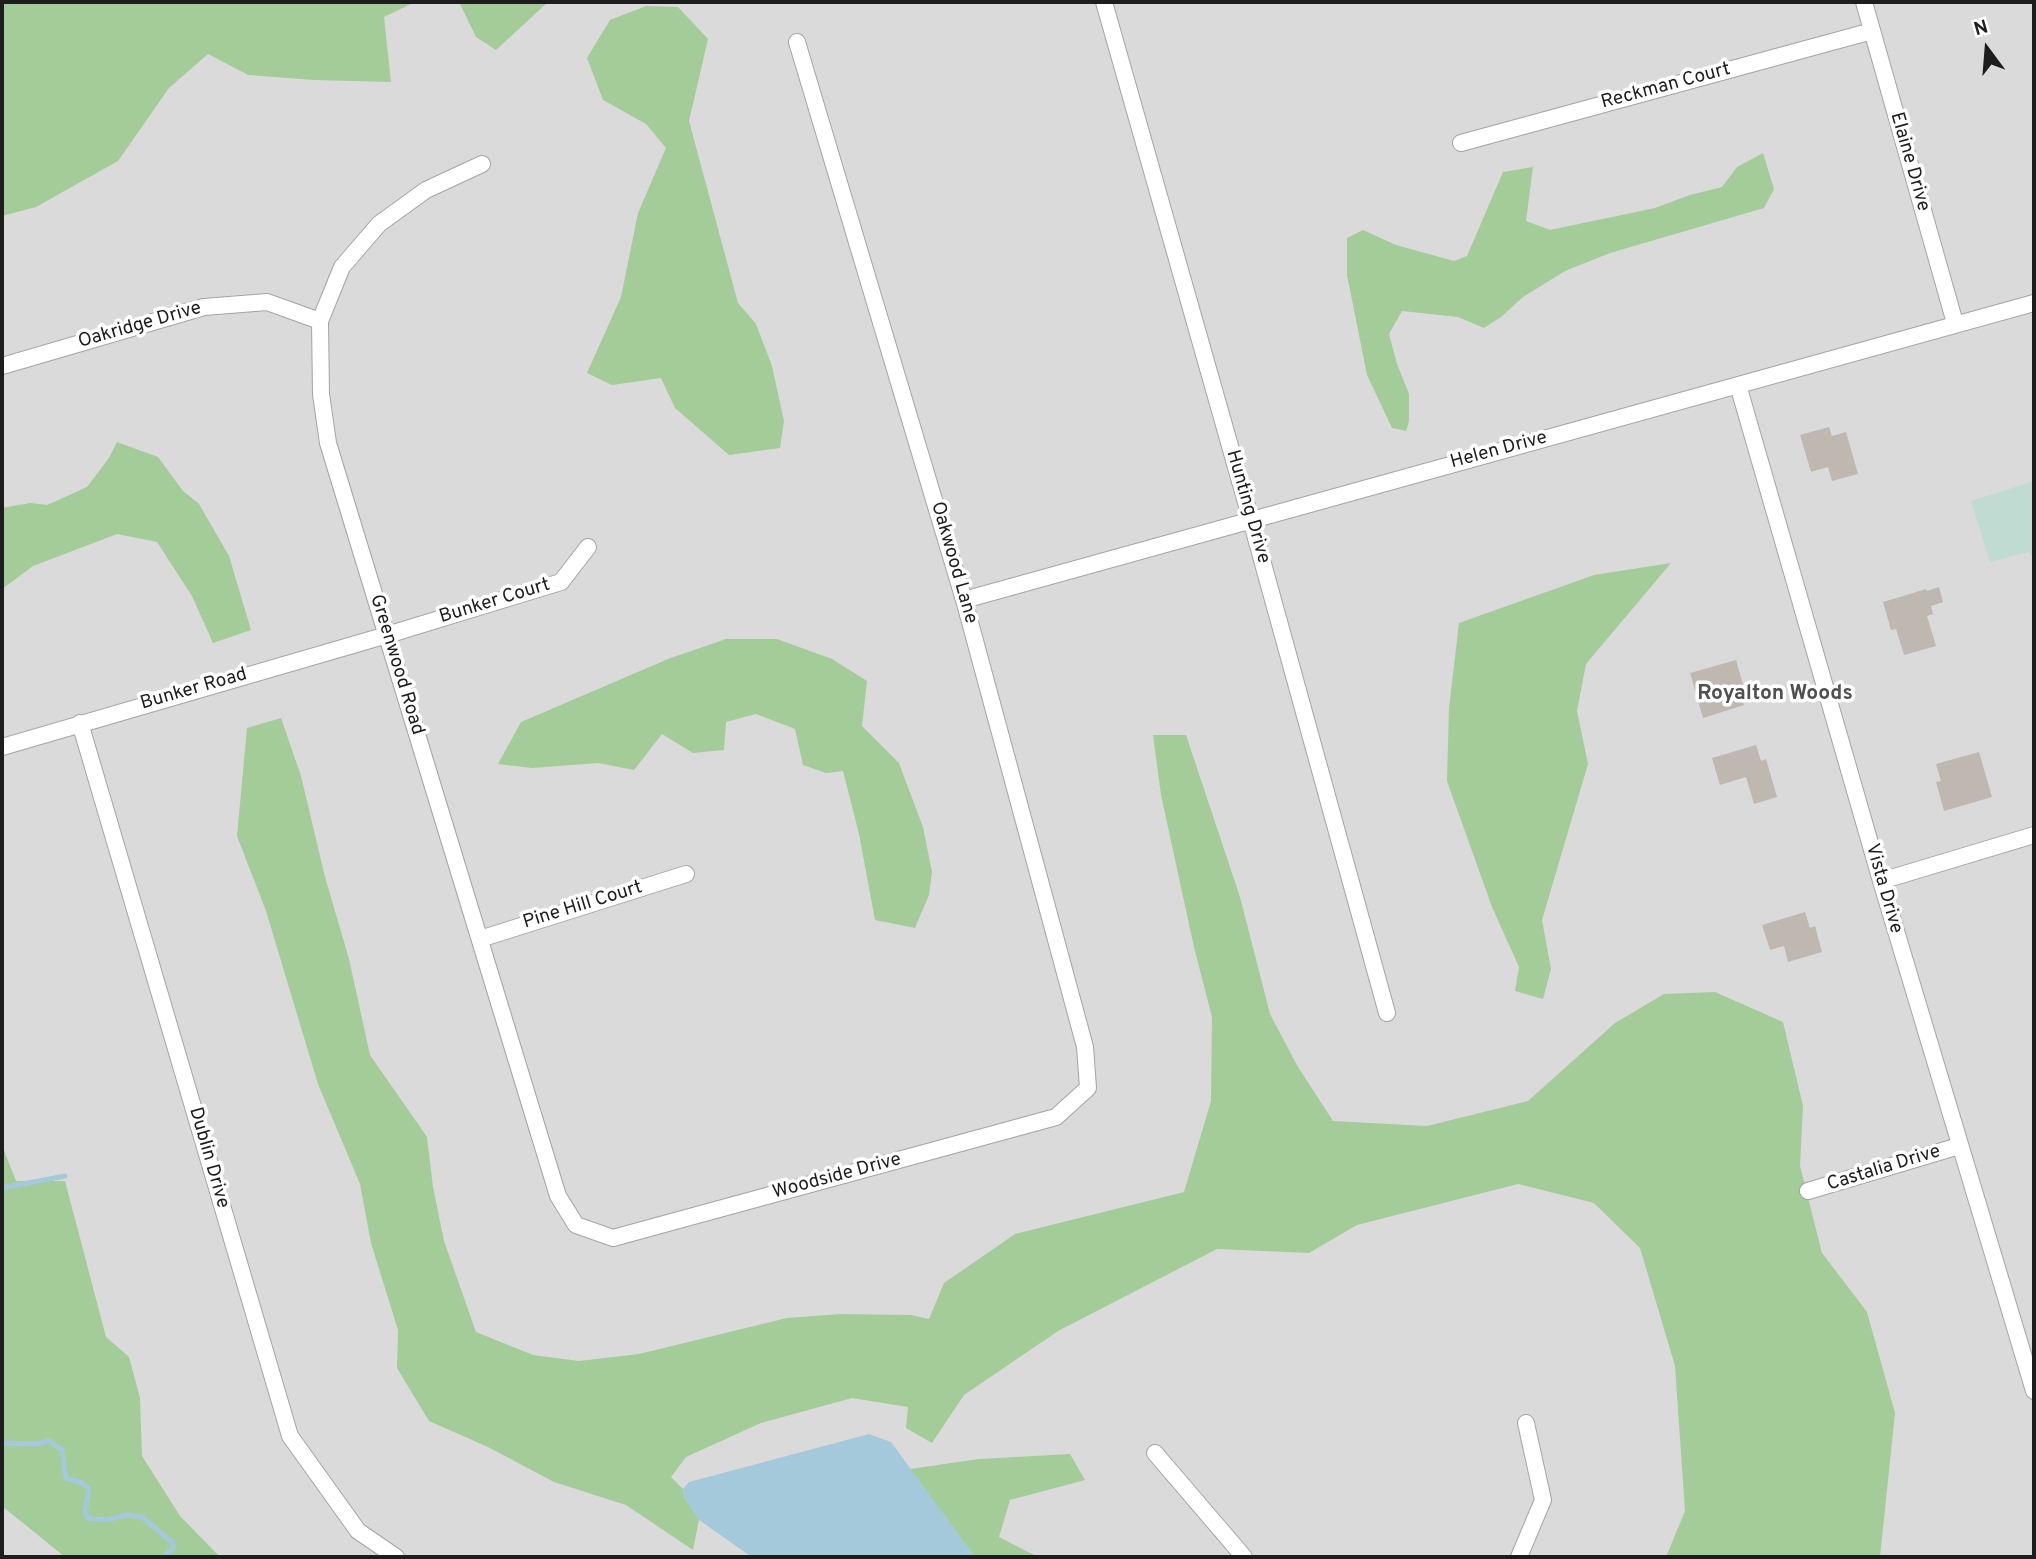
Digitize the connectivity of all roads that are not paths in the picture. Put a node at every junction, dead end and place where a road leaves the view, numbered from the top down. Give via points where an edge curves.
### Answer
1 (1104, 2) edge
2 (1864, 2) edge
3 (1872, 31) junction
4 (797, 43) dead end
5 (1461, 143) dead end
6 (482, 164) dead end
7 (2034, 303) edge
8 (320, 321) junction
9 (1955, 323) junction
10 (2, 366) edge
11 (1738, 385) junction
12 (1251, 520) junction
13 (588, 547) dead end
14 (964, 600) junction
15 (387, 635) junction
16 (80, 723) junction
17 (2, 747) edge
18 (2034, 835) edge
19 (686, 874) dead end
20 (1881, 881) junction
21 (480, 939) junction
22 (1387, 1013) dead end
23 (1088, 1088) joint
24 (1959, 1146) junction
25 (1808, 1191) dead end
26 (576, 1225) joint
27 (2034, 1391) edge
28 (1526, 1423) dead end
29 (1155, 1453) dead end
30 (396, 1557) edge
31 (1244, 1557) edge
32 (1519, 1557) edge

1 - 12 street, Hunting Drive
2 - 3 street, Elaine Drive
3 - 5 street, Reckman Court
3 - 9 street, Elaine Drive
4 - 14 street, Oakwood Lane
6 - 8 street, Greenwood Road via 426,190 379,224 342,267
7 - 9 street, Helen Drive
8 - 10 street, Oakridge Drive via 267,302 204,307
8 - 15 street, Greenwood Road via 321,394 328,443
9 - 11 street, Helen Drive
11 - 12 street, Helen Drive
11 - 20 street, Vista Drive
12 - 14 street, Helen Drive
12 - 22 street, Hunting Drive
13 - 15 street, Bunker Court via 561,582
14 - 23 street, Oakwood Lane via 1086,1047
15 - 16 street, Bunker Road
15 - 21 street, Greenwood Road
16 - 17 street, Bunker Road
16 - 30 street, Dublin Drive via 290,1436 358,1531
18 - 20 street
19 - 21 street, Pine Hill Court
20 - 24 street, Vista Drive
21 - 26 street, Greenwood Road via 558,1196
23 - 26 street, Woodside Drive via 1056,1117 613,1238
24 - 25 street, Castalia Drive
24 - 27 street, Vista Drive
28 - 32 street via 1544,1500
29 - 31 street

